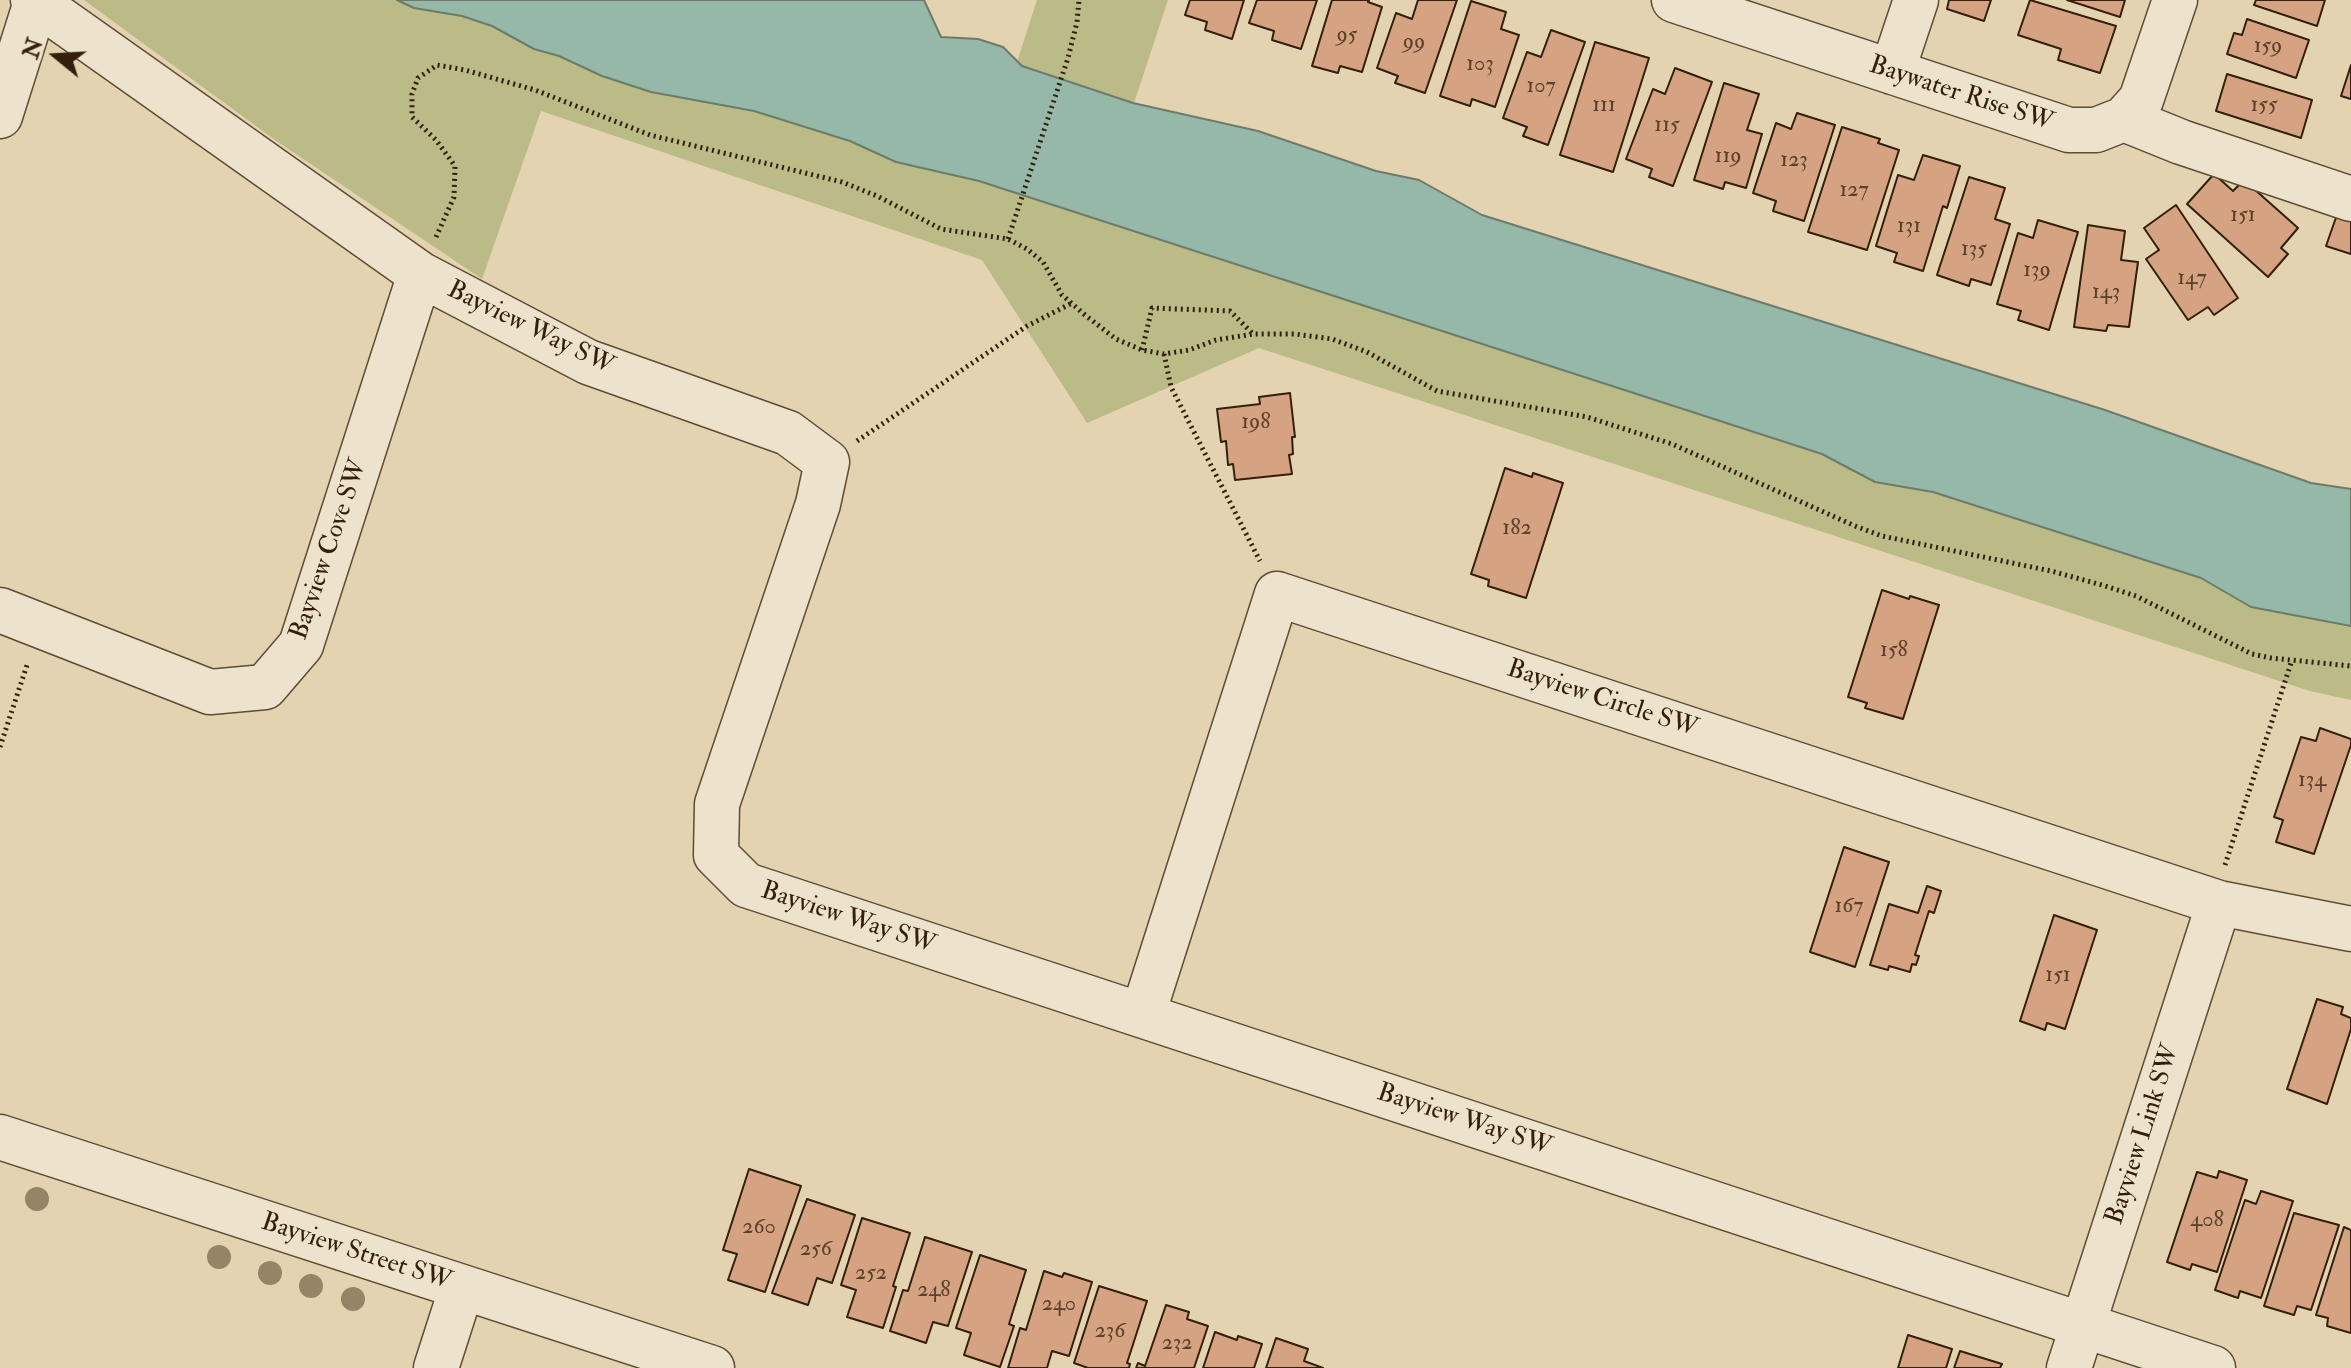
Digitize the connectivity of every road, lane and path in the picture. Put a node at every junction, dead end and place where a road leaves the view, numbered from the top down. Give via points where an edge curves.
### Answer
1 (1079, 0) edge
2 (1674, 0) edge
3 (1916, 0) edge
4 (2175, 0) edge
5 (35, 1) edge
6 (1892, 72) junction
7 (0, 116) edge
8 (2124, 119) junction
9 (2351, 199) edge
10 (1008, 239) junction
11 (420, 274) junction
12 (1072, 303) junction
13 (1253, 334) junction
14 (1142, 350) junction
15 (1164, 354) junction
16 (827, 462) junction
17 (1277, 594) junction
18 (11, 620) edge
19 (2292, 660) junction
20 (2351, 666) edge
21 (0, 747) edge
22 (2219, 903) junction
23 (2351, 929) edge
24 (1143, 1014) junction
25 (0, 1137) edge
26 (462, 1287) junction
27 (2082, 1326) junction
28 (436, 1368) edge
29 (712, 1368) edge
30 (2069, 1368) edge
31 (2213, 1368) edge

1 - 10 path via 1068,58
2 - 6 street, Baywater Rise SW
3 - 6 street
4 - 8 street via 2141,100
5 - 7 street
5 - 11 street, Bayview Way SW
6 - 8 street, Baywater Rise SW via 2069,130 2096,130
8 - 9 street
10 - 11 path via 941,229 842,182 650,135 535,90 437,65 418,78 412,117 455,166 454,197
10 - 12 path via 1043,262
11 - 16 street, Bayview Way SW via 588,362 788,433
11 - 18 street, Bayview Cove SW via 301,645 265,687 210,692
12 - 14 path via 1116,339
12 - 16 path via 1027,326
13 - 14 path via 1230,311 1152,308
13 - 15 path
13 - 19 path via 1332,339 1437,391 1587,417 1672,444 1882,536 2102,585 2136,596 2252,654
14 - 15 path
15 - 17 path via 1171,387
16 - 24 street, Bayview Way SW via 818,504 717,804 716,855 746,885
17 - 22 street, Bayview Circle SW
17 - 24 street
18 - 21 path
19 - 20 path
19 - 22 path via 2226,863
22 - 23 street, Bayview Circle SW
22 - 27 street, Bayview Link SW
24 - 27 street, Bayview Way SW
25 - 26 street, Bayview Street SW
26 - 28 street
26 - 29 street, Bayview Street SW
27 - 30 street, Bayview Link SW
27 - 31 street, Bayview Way SW

